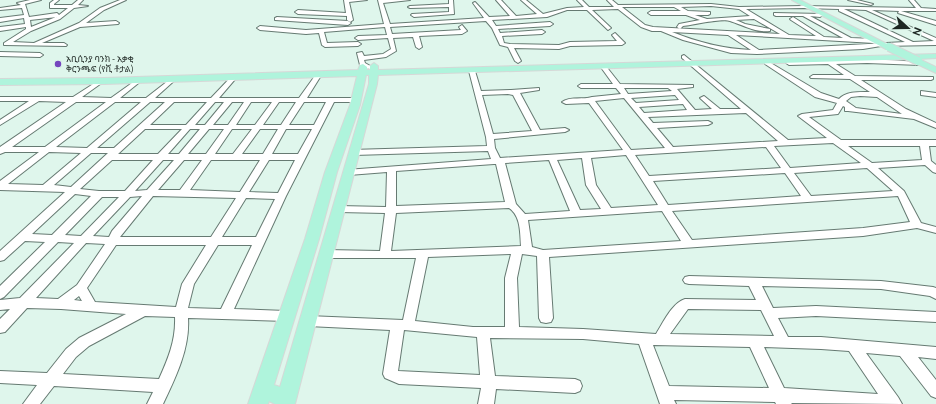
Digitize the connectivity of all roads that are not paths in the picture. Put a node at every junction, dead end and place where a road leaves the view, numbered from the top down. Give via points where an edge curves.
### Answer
1 (39, 0) edge
2 (58, 0) edge
3 (81, 0) edge
4 (124, 0) edge
5 (365, 0) edge
6 (407, 0) edge
7 (498, 0) edge
8 (523, 0) edge
9 (579, 0) edge
10 (609, 0) edge
11 (669, 0) edge
12 (724, 0) edge
13 (795, 0) edge
14 (850, 0) edge
15 (911, 0) edge
16 (347, 1) edge
17 (380, 1) edge
18 (452, 2) edge
19 (475, 3) dead end
20 (0, 4) edge
21 (21, 4) junction
22 (675, 5) junction
23 (86, 6) dead end
24 (728, 6) junction
25 (73, 7) junction
26 (410, 7) junction
27 (618, 7) junction
28 (791, 7) junction
29 (589, 8) junction
30 (739, 8) junction
31 (809, 8) junction
32 (837, 8) junction
33 (0, 9) edge
34 (866, 9) junction
35 (888, 9) junction
36 (920, 10) junction
37 (936, 10) edge
38 (298, 12) dead end
39 (557, 12) junction
40 (747, 12) junction
41 (651, 13) dead end
42 (687, 13) junction
43 (564, 14) dead end
44 (802, 14) junction
45 (63, 15) junction
46 (349, 15) junction
47 (414, 15) junction
48 (541, 15) junction
49 (824, 15) junction
50 (514, 17) junction
51 (729, 18) junction
52 (757, 18) junction
53 (277, 19) dead end
54 (488, 19) junction
55 (793, 19) junction
56 (812, 19) junction
57 (0, 20) edge
58 (834, 20) junction
59 (706, 21) junction
60 (28, 22) junction
61 (116, 23) dead end
62 (418, 24) junction
63 (550, 24) dead end
64 (673, 24) dead end
65 (936, 24) edge
66 (79, 25) junction
67 (740, 25) junction
68 (63, 26) dead end
69 (353, 26) junction
70 (388, 26) junction
71 (462, 27) dead end
72 (260, 28) dead end
73 (495, 28) junction
74 (608, 28) dead end
75 (680, 28) junction
76 (0, 29) edge
77 (279, 30) junction
78 (663, 30) junction
79 (777, 30) junction
80 (321, 31) junction
81 (729, 31) junction
82 (542, 32) dead end
83 (415, 34) junction
84 (262, 35) dead end
85 (498, 35) junction
86 (614, 35) dead end
87 (23, 36) junction
88 (391, 36) junction
89 (787, 36) junction
90 (821, 38) junction
91 (0, 39) edge
92 (851, 39) junction
93 (358, 41) junction
94 (936, 41) edge
95 (878, 42) junction
96 (911, 43) junction
97 (33, 44) junction
98 (64, 45) dead end
99 (766, 45) dead end
100 (3, 46) edge
101 (510, 46) junction
102 (419, 47) dead end
103 (936, 49) edge
104 (775, 51) junction
105 (812, 51) junction
106 (760, 53) junction
107 (0, 54) edge
108 (40, 55) dead end
109 (936, 56) edge
110 (684, 57) junction
111 (360, 58) junction
112 (518, 62) junction
113 (691, 62) junction
114 (814, 62) junction
115 (828, 62) junction
116 (919, 62) junction
117 (603, 66) junction
118 (369, 69) junction
119 (933, 69) edge
120 (472, 71) junction
121 (0, 74) edge
122 (319, 74) junction
123 (234, 77) junction
124 (813, 77) dead end
125 (826, 77) junction
126 (852, 77) junction
127 (102, 78) junction
128 (906, 78) junction
129 (931, 78) junction
130 (174, 79) junction
131 (139, 80) junction
132 (0, 82) edge
133 (936, 84) edge
134 (581, 86) dead end
135 (619, 86) junction
136 (670, 86) junction
137 (690, 86) dead end
138 (909, 86) dead end
139 (537, 89) dead end
140 (513, 92) junction
141 (478, 93) junction
142 (677, 93) junction
143 (924, 93) dead end
144 (880, 95) junction
145 (936, 95) edge
146 (626, 96) junction
147 (704, 98) dead end
148 (0, 99) edge
149 (73, 99) junction
150 (36, 100) junction
151 (111, 100) junction
152 (148, 100) junction
153 (172, 100) junction
154 (214, 100) junction
155 (230, 100) junction
156 (249, 100) junction
157 (277, 100) junction
158 (302, 100) junction
159 (331, 100) junction
160 (356, 100) junction
161 (591, 101) junction
162 (566, 102) dead end
163 (685, 102) junction
164 (634, 105) junction
165 (840, 106) junction
166 (718, 111) junction
167 (748, 111) junction
168 (683, 112) junction
169 (693, 112) junction
170 (642, 115) junction
171 (915, 118) junction
172 (708, 122) dead end
173 (0, 123) edge
174 (694, 123) junction
175 (232, 126) junction
176 (259, 126) junction
177 (284, 126) junction
178 (651, 126) junction
179 (936, 126) edge
180 (143, 127) junction
181 (189, 127) junction
182 (208, 127) junction
183 (317, 127) junction
184 (564, 130) dead end
185 (537, 133) junction
186 (490, 137) junction
187 (837, 142) junction
188 (786, 143) junction
189 (924, 143) junction
190 (936, 143) edge
191 (770, 145) junction
192 (491, 148) junction
193 (48, 149) junction
194 (1, 150) edge
195 (90, 150) junction
196 (670, 150) junction
197 (116, 151) junction
198 (354, 152) junction
199 (629, 153) junction
200 (586, 155) junction
201 (108, 157) junction
202 (208, 157) junction
203 (236, 157) junction
204 (266, 157) junction
205 (301, 157) junction
206 (160, 158) junction
207 (181, 158) junction
208 (552, 158) junction
209 (499, 162) junction
210 (927, 162) junction
211 (869, 165) junction
212 (392, 169) junction
213 (786, 170) junction
214 (936, 170) edge
215 (349, 172) junction
216 (646, 179) junction
217 (0, 187) edge
218 (46, 188) junction
219 (74, 191) junction
220 (183, 193) junction
221 (901, 193) junction
222 (98, 194) junction
223 (151, 194) junction
224 (126, 195) junction
225 (244, 195) junction
226 (281, 196) junction
227 (808, 199) junction
228 (511, 205) junction
229 (665, 209) junction
230 (339, 210) junction
231 (391, 210) junction
232 (608, 212) junction
233 (577, 214) junction
234 (523, 217) junction
235 (917, 225) junction
236 (936, 230) edge
237 (22, 237) junction
238 (55, 239) junction
239 (84, 240) junction
240 (113, 241) junction
241 (214, 241) junction
242 (259, 241) junction
243 (689, 244) junction
244 (522, 250) junction
245 (423, 253) junction
246 (326, 254) junction
247 (543, 254) junction
248 (386, 255) junction
249 (0, 257) edge
250 (689, 280) dead end
251 (754, 283) junction
252 (81, 288) junction
253 (0, 294) edge
254 (936, 294) edge
255 (24, 303) junction
256 (61, 304) junction
257 (0, 305) edge
258 (91, 306) junction
259 (767, 309) junction
260 (143, 311) junction
261 (181, 312) junction
262 (225, 314) junction
263 (286, 316) junction
264 (936, 317) edge
265 (546, 318) dead end
266 (308, 321) junction
267 (403, 324) junction
268 (0, 328) edge
269 (483, 332) junction
270 (512, 332) junction
271 (644, 339) junction
272 (660, 339) junction
273 (754, 341) junction
274 (784, 342) junction
275 (853, 346) junction
276 (904, 350) junction
277 (936, 353) edge
278 (0, 377) edge
279 (50, 380) junction
280 (489, 382) junction
281 (164, 386) junction
282 (575, 386) dead end
283 (936, 391) edge
284 (260, 397) edge
285 (666, 398) edge
286 (782, 400) edge
287 (285, 401) edge
288 (893, 403) edge
289 (31, 404) edge
290 (156, 404) edge
291 (486, 404) edge

1 - 21 street
2 - 25 street via 52,3 52,7
3 - 25 street
4 - 66 street via 102,9
5 - 16 street
6 - 17 street
6 - 26 street
7 - 50 street
8 - 48 street
9 - 29 street
10 - 27 street
11 - 22 street
12 - 30 street
13 - 31 main road
14 - 35 street
15 - 36 street
16 - 46 street
17 - 70 street
18 - 26 street
18 - 47 street via 452,13
19 - 54 street
20 - 21 street
21 - 33 street
21 - 60 street
22 - 24 street
22 - 27 street
22 - 42 street
23 - 25 street
24 - 30 street
24 - 42 street via 728,9
25 - 45 street
26 - 47 street
27 - 29 street
27 - 78 street via 643,26
28 - 30 street
28 - 31 street
28 - 44 street
29 - 39 street
29 - 74 street
30 - 40 street
31 - 32 street
31 - 49 main road
32 - 34 street
32 - 96 street
34 - 35 street
34 - 94 street
35 - 36 street
35 - 65 street
36 - 37 street
38 - 46 street
39 - 43 street
39 - 48 street
40 - 44 street
40 - 52 street
41 - 42 street
42 - 59 street
44 - 49 street
44 - 56 street
45 - 60 street
45 - 60 street
46 - 69 street
47 - 62 street
48 - 50 street
49 - 58 main road
50 - 54 street
51 - 52 street
51 - 59 street
51 - 67 street
52 - 55 street
52 - 79 street
53 - 69 street
54 - 62 street
54 - 73 street
55 - 56 street
55 - 90 street
56 - 58 street
56 - 92 street
57 - 60 street
58 - 95 main road
59 - 75 street
60 - 76 street
60 - 87 street
61 - 66 street
62 - 70 street
63 - 73 street
64 - 75 street
66 - 68 street
66 - 97 street
67 - 79 street via 755,27 758,31
67 - 81 street
69 - 70 street
69 - 80 street
69 - 93 street
70 - 88 street
71 - 83 street via 464,32
72 - 77 street
73 - 85 street
75 - 78 street
75 - 81 street
77 - 80 street
77 - 84 street
78 - 106 street via 722,50
79 - 89 street
80 - 93 street via 325,45
81 - 89 street
81 - 106 street
82 - 85 street
83 - 88 street
83 - 102 street
85 - 101 street via 502,44
86 - 101 street via 622,43 570,44 559,47
87 - 91 street
87 - 100 street
88 - 93 street
88 - 111 street via 393,51 384,56
89 - 90 street
89 - 105 street
90 - 92 street
92 - 95 street
93 - 111 street
94 - 96 street
95 - 96 street
95 - 105 street via 863,47
95 - 116 main road, bridge
97 - 98 street
97 - 100 street
99 - 104 street
101 - 112 street
103 - 105 main road
104 - 105 street
104 - 106 street
105 - 106 main road
106 - 110 main road
107 - 108 street
109 - 113 main road
110 - 112 main road
110 - 113 street
111 - 118 street via 362,64
112 - 118 main road
113 - 117 main road
113 - 167 street
114 - 115 street
114 - 125 street via 815,67
114 - 165 street via 767,63
115 - 116 street
115 - 126 street
116 - 119 main road
117 - 120 main road
117 - 135 street
118 - 120 main road
118 - 122 main road
118 - 127 main road
118 - 160 main road
118 - 198 main road via 373,84
119 - 129 street via 928,71
120 - 141 street
121 - 127 main road
122 - 123 main road
122 - 158 street
123 - 130 main road
123 - 154 street
124 - 125 street
125 - 126 street
126 - 128 street
126 - 144 street
127 - 131 main road
127 - 132 main road
127 - 149 street
128 - 129 street
128 - 138 street
129 - 133 street
130 - 131 main road
130 - 152 street
131 - 151 street
134 - 135 street
135 - 136 street
135 - 146 street
136 - 137 street
136 - 142 street
139 - 140 street
140 - 141 street
140 - 185 street via 516,93
141 - 186 street
142 - 146 street
142 - 163 street
143 - 145 street
144 - 165 street via 849,95 843,98
144 - 171 street
146 - 161 street via 594,98
146 - 164 street
147 - 166 street
148 - 150 street
149 - 150 street
149 - 151 street
149 - 194 street
150 - 173 street
151 - 152 street
151 - 193 street
152 - 153 street
152 - 195 street
153 - 154 street
153 - 180 street
154 - 155 street
154 - 181 street
155 - 156 street
155 - 182 street
156 - 157 street
156 - 175 street
157 - 158 street
157 - 176 street
158 - 159 street
158 - 177 street
159 - 160 street
159 - 183 street
160 - 263 main road
161 - 162 street
161 - 199 street
163 - 164 street
163 - 169 street
164 - 170 street
165 - 171 street
165 - 187 street via 835,112 802,116
166 - 167 street
166 - 169 street
167 - 188 street
168 - 169 street
168 - 170 street
168 - 174 street
170 - 178 street
171 - 179 street
172 - 174 street
174 - 178 street
175 - 176 street
175 - 182 street
175 - 202 street
176 - 177 street
176 - 203 street
177 - 183 street
177 - 204 street
178 - 196 street
180 - 181 street
180 - 197 street
181 - 182 street
181 - 206 street
182 - 207 street
183 - 205 street
184 - 185 street
185 - 186 street
186 - 192 street
187 - 188 street
187 - 189 street
187 - 211 street
188 - 191 street
189 - 190 street
189 - 210 street
191 - 196 street
191 - 213 street
192 - 198 street
192 - 209 street
193 - 194 street
193 - 195 street
193 - 217 street
195 - 197 street
195 - 218 street
196 - 199 street
197 - 201 street
198 - 215 main road
199 - 200 street
199 - 216 street
200 - 208 street
200 - 232 street via 591,185
201 - 206 street
201 - 219 street
202 - 203 street
202 - 207 street
202 - 220 street
203 - 204 street
204 - 205 street
204 - 225 street
205 - 226 street
206 - 207 street
206 - 224 street
207 - 223 street
208 - 209 street
208 - 233 street
209 - 212 street
209 - 228 street
210 - 211 street
210 - 214 street
211 - 213 street
211 - 221 street
212 - 215 street
212 - 231 street
213 - 216 street
213 - 227 street
215 - 230 main road
216 - 229 street
217 - 218 street
218 - 219 street
219 - 222 street
219 - 237 street
220 - 223 street
220 - 225 street
221 - 227 street
221 - 235 street
222 - 224 street
222 - 238 street
223 - 224 street
223 - 240 street via 116,233
224 - 239 street
225 - 226 street
225 - 241 street
226 - 242 street
227 - 229 street
228 - 231 street
228 - 234 street
229 - 232 street
229 - 243 street
230 - 231 street
230 - 246 main road
231 - 248 street
232 - 233 street
233 - 234 street
234 - 244 street
235 - 236 street
235 - 243 street via 863,232
237 - 238 street
237 - 249 street
238 - 239 street
238 - 253 street
239 - 240 street
239 - 255 street
240 - 241 street
240 - 252 street
241 - 242 street
241 - 261 street via 188,284
242 - 262 street
243 - 247 street
244 - 245 street
244 - 247 street
244 - 270 street via 511,278
245 - 248 street
245 - 267 street
246 - 248 street
246 - 266 main road
247 - 265 street
250 - 251 street
251 - 254 street via 881,285
251 - 259 street
252 - 256 street
252 - 258 street
255 - 256 street
255 - 257 street
255 - 268 street
256 - 258 street
258 - 260 street
259 - 264 street
259 - 272 street via 684,304
259 - 274 street
260 - 261 street
260 - 279 street via 84,342 71,353
261 - 262 street
261 - 281 street via 182,332
262 - 263 street
263 - 284 main road
266 - 267 street
266 - 287 main road
267 - 269 street
267 - 280 street via 390,374 399,378
269 - 270 street
269 - 280 street
270 - 271 street
271 - 272 street
271 - 285 street
272 - 273 street
273 - 274 street
273 - 286 street
274 - 275 street
275 - 276 street
275 - 288 street
276 - 277 street
276 - 283 street
278 - 279 street
279 - 281 street
279 - 289 street
280 - 282 street
280 - 291 street
281 - 290 street
284 - 287 main road
285 - 286 street
286 - 288 street

